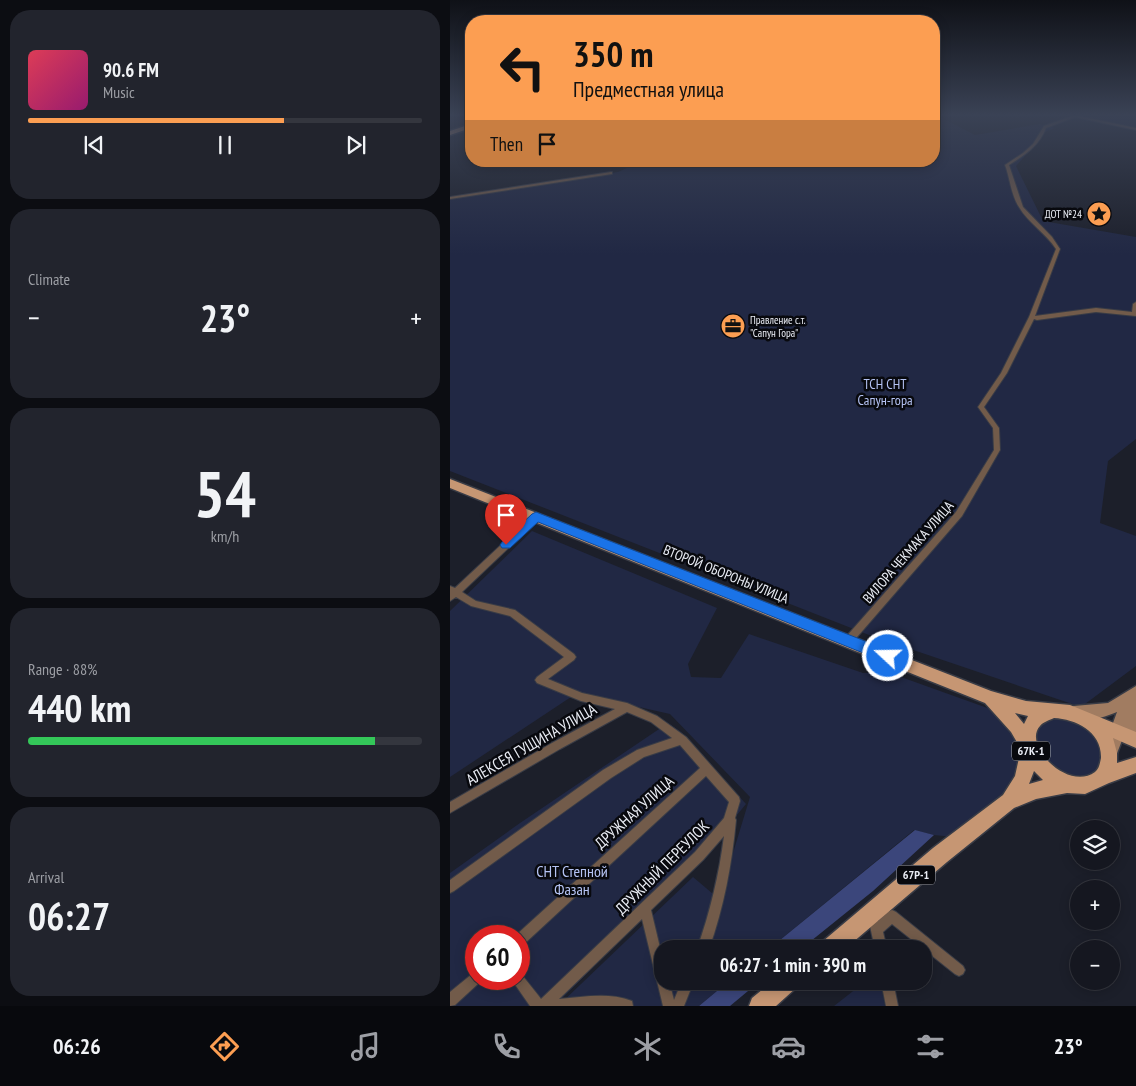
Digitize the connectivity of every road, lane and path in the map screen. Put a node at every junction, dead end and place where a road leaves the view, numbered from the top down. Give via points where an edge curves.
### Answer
1 (1013, 161) edge
2 (611, 174) dead end
3 (450, 198) edge
4 (1136, 304) edge
5 (1135, 314) edge
6 (1032, 317) junction
7 (450, 483) edge
8 (536, 517) junction
9 (452, 593) edge
10 (848, 641) junction
11 (990, 698) junction
12 (1133, 698) edge
13 (627, 707) junction
14 (1051, 711) junction
15 (1072, 713) junction
16 (1090, 721) junction
17 (1117, 733) junction
18 (1136, 734) edge
19 (682, 740) junction
20 (1136, 740) edge
21 (1030, 748) junction
22 (1109, 756) junction
23 (1136, 765) edge
24 (707, 768) junction
25 (1103, 776) junction
26 (1069, 784) junction
27 (1008, 802) junction
28 (450, 808) edge
29 (732, 812) junction
30 (450, 887) edge
31 (645, 908) junction
32 (875, 920) junction
33 (530, 932) edge
34 (705, 940) edge
35 (843, 940) edge
36 (879, 940) edge
37 (654, 944) edge
38 (959, 970) dead end
39 (465, 987) edge
40 (526, 990) edge
41 (665, 990) edge
42 (684, 990) edge
43 (779, 990) edge
44 (889, 990) edge
45 (450, 1000) edge
46 (542, 1006) edge
47 (554, 1006) edge
48 (627, 1006) edge
49 (669, 1006) edge
50 (678, 1006) edge
51 (760, 1006) edge
52 (892, 1006) edge

1 - 6 street, ВИЛОРА ЧЕКМАКА УЛИЦА via 1007,165 1020,205 1054,240 1058,249
2 - 3 street
4 - 5 street
5 - 6 street via 1096,310
6 - 10 street, ВИЛОРА ЧЕКМАКА УЛИЦА via 1004,372 981,407 996,428 997,450 959,514
7 - 8 main road, ВТОРОЙ ОБОРОНЫ УЛИЦА / 67К-1
8 - 9 street
8 - 10 main road, ВТОРОЙ ОБОРОНЫ УЛИЦА / 67К-1
9 - 13 street via 474,604 512,613 571,657 540,680 580,697
10 - 11 main road, ВТОРОЙ ОБОРОНЫ УЛИЦА / 67К-1
11 - 14 main road, 67К-1 via 1020,708
11 - 21 main road, 67К-1 via 1017,727
12 - 15 main road, 67К-1 via 1105,712
12 - 17 main road
12 - 18 main road via 1131,725
13 - 19 street via 654,719
13 - 28 street, АЛЕКСЕЯ ГУЩИНА УЛИЦА
14 - 15 main road, 67К-1
14 - 21 main road, 67К-1 via 1039,716 1032,724 1028,735
15 - 16 main road, 67К-1
16 - 17 main road
16 - 22 main road via 1102,734
17 - 20 main road
17 - 22 main road
19 - 24 street
19 - 30 street via 641,752
21 - 26 main road, 67К-1 via 1046,772
21 - 27 main road, 67Р-1 via 1021,784
22 - 25 main road
23 - 25 main road
24 - 29 street via 735,801
24 - 33 street, ДРУЖНАЯ УЛИЦА
25 - 26 main road via 1088,784
26 - 27 main road, 67Р-1 via 1035,790
27 - 32 main road, 67Р-1
29 - 31 street, ДРУЖНЫЙ ПЕРЕУЛОК via 729,821 699,856
29 - 34 street via 717,910
31 - 37 street
31 - 46 street, ДРУЖНЫЙ ПЕРЕУЛОК
32 - 35 main road, 67Р-1
32 - 36 street
32 - 38 street via 892,916
39 - 45 street
40 - 46 street
41 - 49 street
42 - 50 street
43 - 51 main road
44 - 52 street
47 - 48 street via 605,1002

